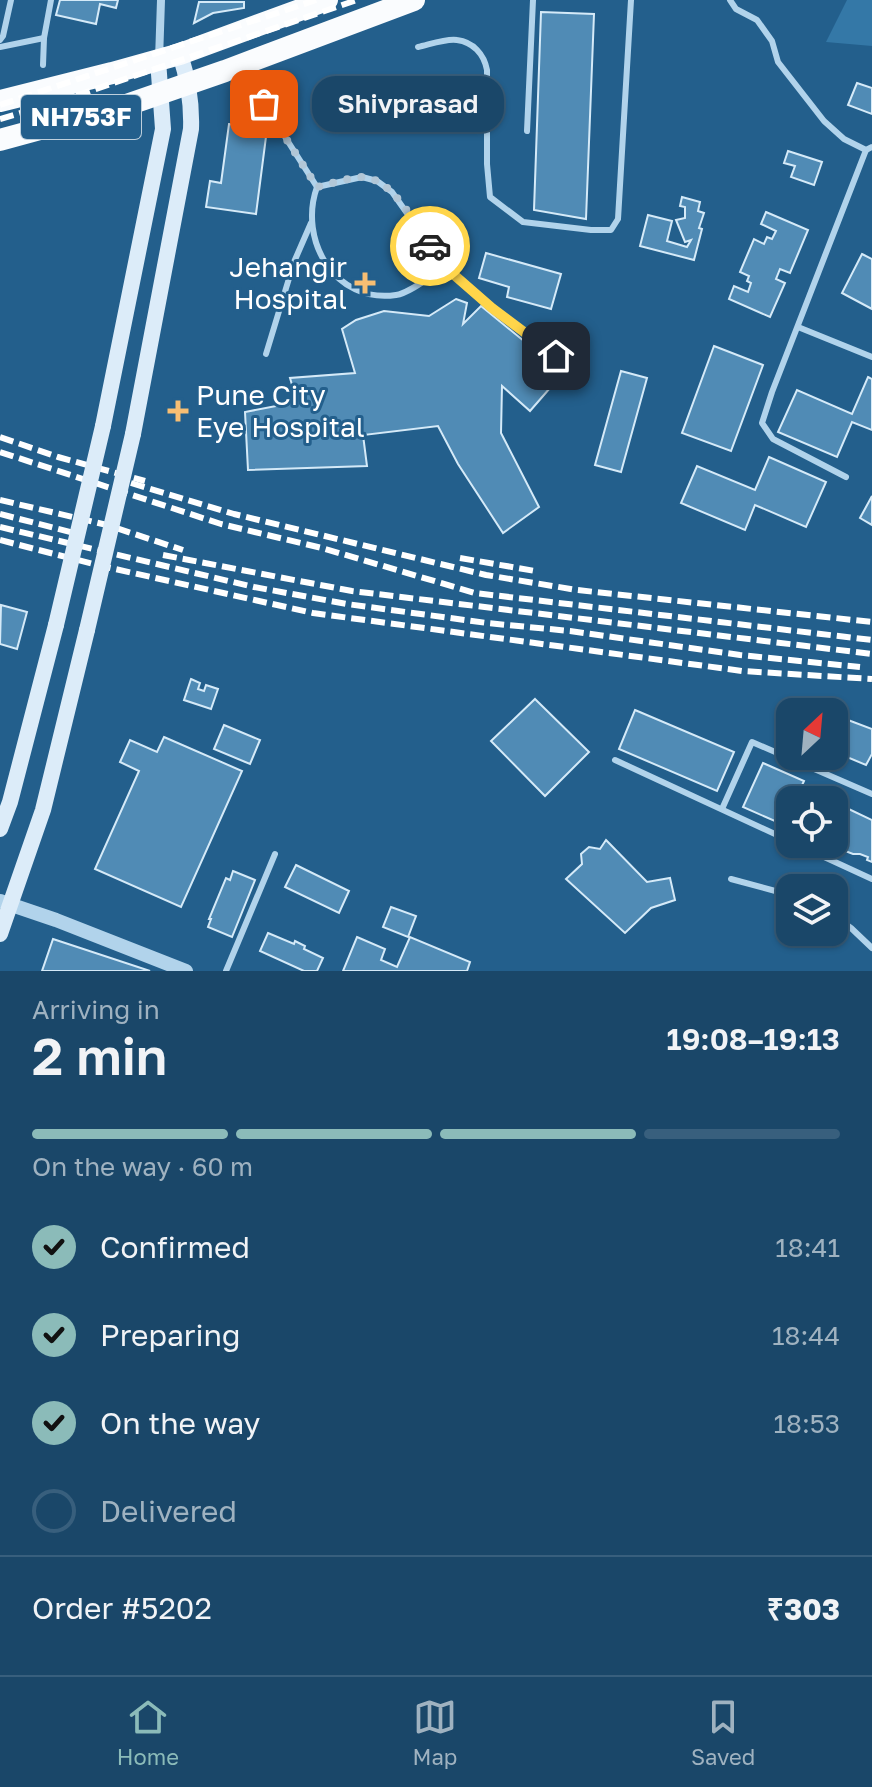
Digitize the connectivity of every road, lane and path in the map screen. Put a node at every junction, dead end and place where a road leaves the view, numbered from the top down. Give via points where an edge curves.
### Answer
1 (11, 0) edge
2 (51, 0) edge
3 (161, 0) edge
4 (327, 0) edge
5 (414, 0) edge
6 (533, 0) edge
7 (631, 0) edge
8 (730, 0) edge
9 (44, 38) junction
10 (0, 40) edge
11 (0, 47) edge
12 (418, 47) dead end
13 (169, 57) junction
14 (43, 65) dead end
15 (225, 71) junction
16 (189, 83) junction
17 (162, 92) junction
18 (0, 101) edge
19 (527, 131) dead end
20 (0, 140) edge
21 (869, 148) edge
22 (317, 187) junction
23 (311, 223) junction
24 (445, 267) junction
25 (798, 327) junction
26 (266, 354) dead end
27 (556, 356) dead end
28 (872, 357) edge
29 (846, 477) dead end
30 (615, 760) dead end
31 (872, 794) edge
32 (722, 809) junction
33 (0, 829) edge
34 (776, 834) edge
35 (275, 854) dead end
36 (826, 858) edge
37 (731, 879) dead end
38 (872, 879) edge
39 (776, 891) edge
40 (5, 903) edge
41 (848, 926) edge
42 (0, 934) edge
43 (872, 948) edge
44 (186, 971) edge
45 (226, 971) edge

1 - 10 lane
2 - 9 lane
3 - 13 street
4 - 13 highway, NH753F
5 - 15 highway, NH753F
6 - 19 lane
7 - 12 lane via 618,219 611,230 523,222 490,197 485,60 477,48 456,40
8 - 21 lane via 757,20 772,41 778,62 824,121 844,139
9 - 11 lane
9 - 14 lane
13 - 16 main road
13 - 17 main road
13 - 18 highway, NH753F
15 - 16 highway, NH753F
15 - 22 lane via 264,104
16 - 17 highway, NH753F
16 - 40 main road, bridge via 191,129 133,434 43,810
17 - 20 highway, NH753F
17 - 33 main road, bridge via 163,129 103,426
21 - 25 lane
22 - 23 lane
22 - 24 lane via 362,177 377,181 392,192
23 - 24 lane via 317,250 332,273 357,292 400,295
23 - 26 lane
24 - 27 lane
25 - 28 lane
25 - 29 lane via 762,423 773,439
30 - 32 lane
31 - 32 lane via 752,742
32 - 34 lane
35 - 45 lane
36 - 38 lane
37 - 39 lane
40 - 42 main road
40 - 44 street
41 - 43 lane

